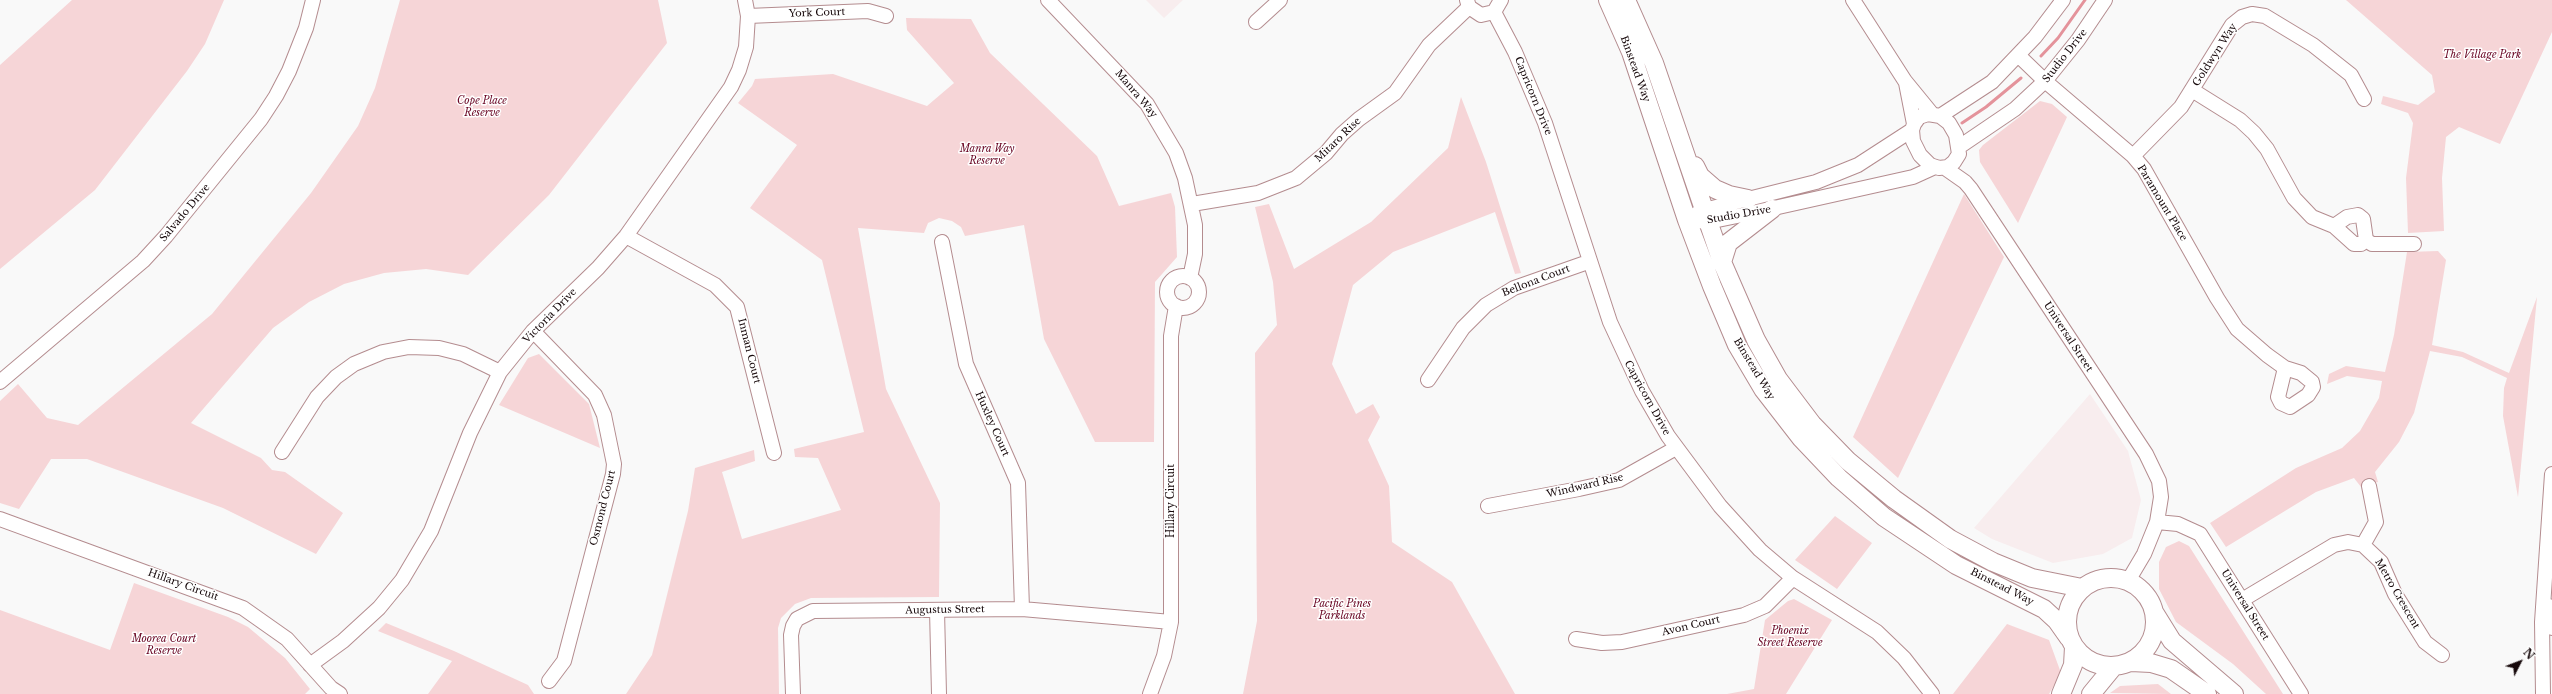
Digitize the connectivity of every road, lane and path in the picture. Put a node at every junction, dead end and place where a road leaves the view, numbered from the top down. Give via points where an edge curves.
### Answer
1 (313, 0) edge
2 (745, 0) edge
3 (1048, 0) edge
4 (1280, 0) edge
5 (1501, 0) edge
6 (1608, 0) edge
7 (1626, 0) edge
8 (1853, 0) edge
9 (2063, 0) edge
10 (2105, 0) edge
11 (1468, 3) edge
12 (1494, 12) junction
13 (748, 16) junction
14 (886, 16) dead end
15 (1256, 22) dead end
16 (2018, 55) junction
17 (1905, 81) junction
18 (2046, 82) junction
19 (2192, 90) junction
20 (2364, 99) dead end
21 (1936, 115) junction
22 (1913, 127) junction
23 (1681, 141) junction
24 (1959, 147) junction
25 (2133, 156) junction
26 (1940, 167) junction
27 (1748, 199) junction
28 (1192, 204) junction
29 (1772, 209) junction
30 (1706, 216) junction
31 (1687, 220) junction
32 (2334, 226) junction
33 (626, 236) junction
34 (2366, 240) junction
35 (942, 242) dead end
36 (2414, 244) dead end
37 (1588, 262) junction
38 (1722, 262) junction
39 (1190, 278) junction
40 (1176, 306) junction
41 (533, 331) junction
42 (2285, 368) dead end
43 (500, 372) junction
44 (1428, 380) dead end
45 (0, 382) edge
46 (1676, 448) junction
47 (282, 452) dead end
48 (774, 453) dead end
49 (2552, 474) edge
50 (2369, 486) dead end
51 (1488, 506) dead end
52 (0, 519) edge
53 (2157, 522) junction
54 (2363, 545) junction
55 (1793, 578) junction
56 (2128, 581) junction
57 (2082, 588) junction
58 (2546, 588) junction
59 (2242, 600) junction
60 (1022, 609) junction
61 (937, 610) junction
62 (2154, 611) junction
63 (1171, 622) junction
64 (2552, 628) edge
65 (1576, 640) dead end
66 (2072, 642) junction
67 (2442, 655) dead end
68 (2122, 664) junction
69 (310, 665) junction
70 (549, 681) dead end
71 (1926, 692) edge
72 (340, 694) edge
73 (793, 694) edge
74 (939, 694) edge
75 (1150, 694) edge
76 (2062, 694) edge
77 (2090, 694) edge
78 (2207, 694) edge
79 (2234, 694) edge
80 (2301, 694) edge
81 (2543, 694) edge

1 - 45 street, Salvado Drive via 306,28 276,96 261,119 166,236 143,261
2 - 13 street, Victoria Drive
3 - 28 street, Manra Way via 1147,104 1176,153
4 - 15 street
5 - 12 street
6 - 31 main road, Binstead Way via 1631,52
7 - 23 main road, Binstead Way via 1654,63
8 - 17 street
9 - 16 street
10 - 18 street, Studio Drive
11 - 12 street via 1481,14
11 - 28 street, Mitaro Rise via 1429,45 1395,93 1359,119 1326,153 1296,178 1258,193
12 - 37 street, Capricorn Drive via 1515,52 1545,122
13 - 14 street, York Court via 868,11
13 - 33 street, Victoria Drive via 746,47 740,70 731,87
16 - 18 street, Paramount Place
16 - 21 street via 1992,82
17 - 21 street
17 - 22 street
18 - 24 street, Studio Drive via 2015,109
18 - 25 street, Paramount Place
19 - 20 street, Goldwyn Way via 2232,25 2242,17 2252,14 2265,16 2313,45 2351,75
19 - 25 street, Goldwyn Way via 2181,107
19 - 32 street via 2240,120 2254,133 2268,149 2302,208 2312,217
21 - 22 street via 1920,117
21 - 24 street via 1952,128
22 - 26 street via 1913,140 1920,155
22 - 27 street, Studio Drive via 1858,165 1816,182
23 - 27 main road via 1700,176 1709,185 1729,195
23 - 30 main road, Binstead Way
24 - 26 street via 1957,158
25 - 42 street, Paramount Place via 2144,169 2227,316 2252,344
26 - 29 street, Studio Drive via 1913,178
26 - 53 street, Universal Street via 1965,182 1971,189 2146,454 2159,481 2161,497
27 - 30 street, Studio Drive
28 - 39 street, Manra Way via 1196,241
29 - 30 street, Studio Drive
29 - 38 main road via 1728,243
30 - 31 street, Studio Drive
30 - 38 main road, Binstead Way
31 - 66 main road, Binstead Way via 1737,345 1763,389 1801,438 1839,478 1884,517 1956,565 2044,609 2057,621
32 - 34 street via 2354,244 2361,244
32 - 34 street via 2347,217 2358,215 2363,219
33 - 41 street, Victoria Drive via 598,268
33 - 48 street, Inman Court via 715,285 737,307
34 - 36 street via 2372,244
35 - 60 street, Huxley Court via 966,364 1018,483
37 - 44 street, Bellona Court via 1514,288 1494,299 1463,328
37 - 46 street, Capricorn Drive via 1627,360
38 - 57 main road, Binstead Way via 1756,340 1778,379 1812,424 1848,461 1894,499 1950,539 2032,578
39 - 40 street via 1178,277 1169,285 1168,297
39 - 40 street via 1198,286 1196,302 1187,308
40 - 63 street, Hillary Circuit via 1171,336
41 - 43 street, Victoria Drive
41 - 70 street, Osmond Court via 595,395 604,415 614,464 564,661
43 - 47 street via 463,354 439,348 409,347 383,352 354,364 336,377 317,397
43 - 69 street, Victoria Drive via 470,433 431,531 402,580 374,613 343,641
46 - 51 street, Windward Rise via 1619,480 1579,490
46 - 55 street, Capricorn Drive via 1742,530
49 - 58 street
50 - 54 street via 2376,522
52 - 69 street, Hillary Circuit via 243,608 288,639
53 - 56 street, Universal Street via 2144,554
53 - 59 street, Universal Street via 2178,524 2200,534
54 - 59 street via 2348,542 2334,545
54 - 67 street, Metro Crescent via 2381,562 2395,594 2425,642
55 - 65 street, Avon Court via 1765,606 1744,615 1622,642
55 - 71 street, Capricorn Drive via 1877,632 1904,658
56 - 57 main road via 2104,578
56 - 62 main road via 2144,593
57 - 66 main road via 2073,598 2068,610 2066,624
58 - 64 street
58 - 81 street via 2541,649
59 - 80 street, Universal Street
60 - 61 street, Augustus Street
60 - 63 street, Augustus Street
61 - 73 street, Augustus Street via 813,611 804,614 797,619 791,635
61 - 74 street
62 - 68 main road via 2155,626 2151,641 2143,653
62 - 79 main road via 2172,641
63 - 75 street, Hillary Circuit via 1164,656
66 - 68 main road via 2092,662
66 - 76 main road via 2071,672
68 - 77 main road
68 - 78 main road via 2151,663 2171,669
69 - 72 street, Hillary Circuit

